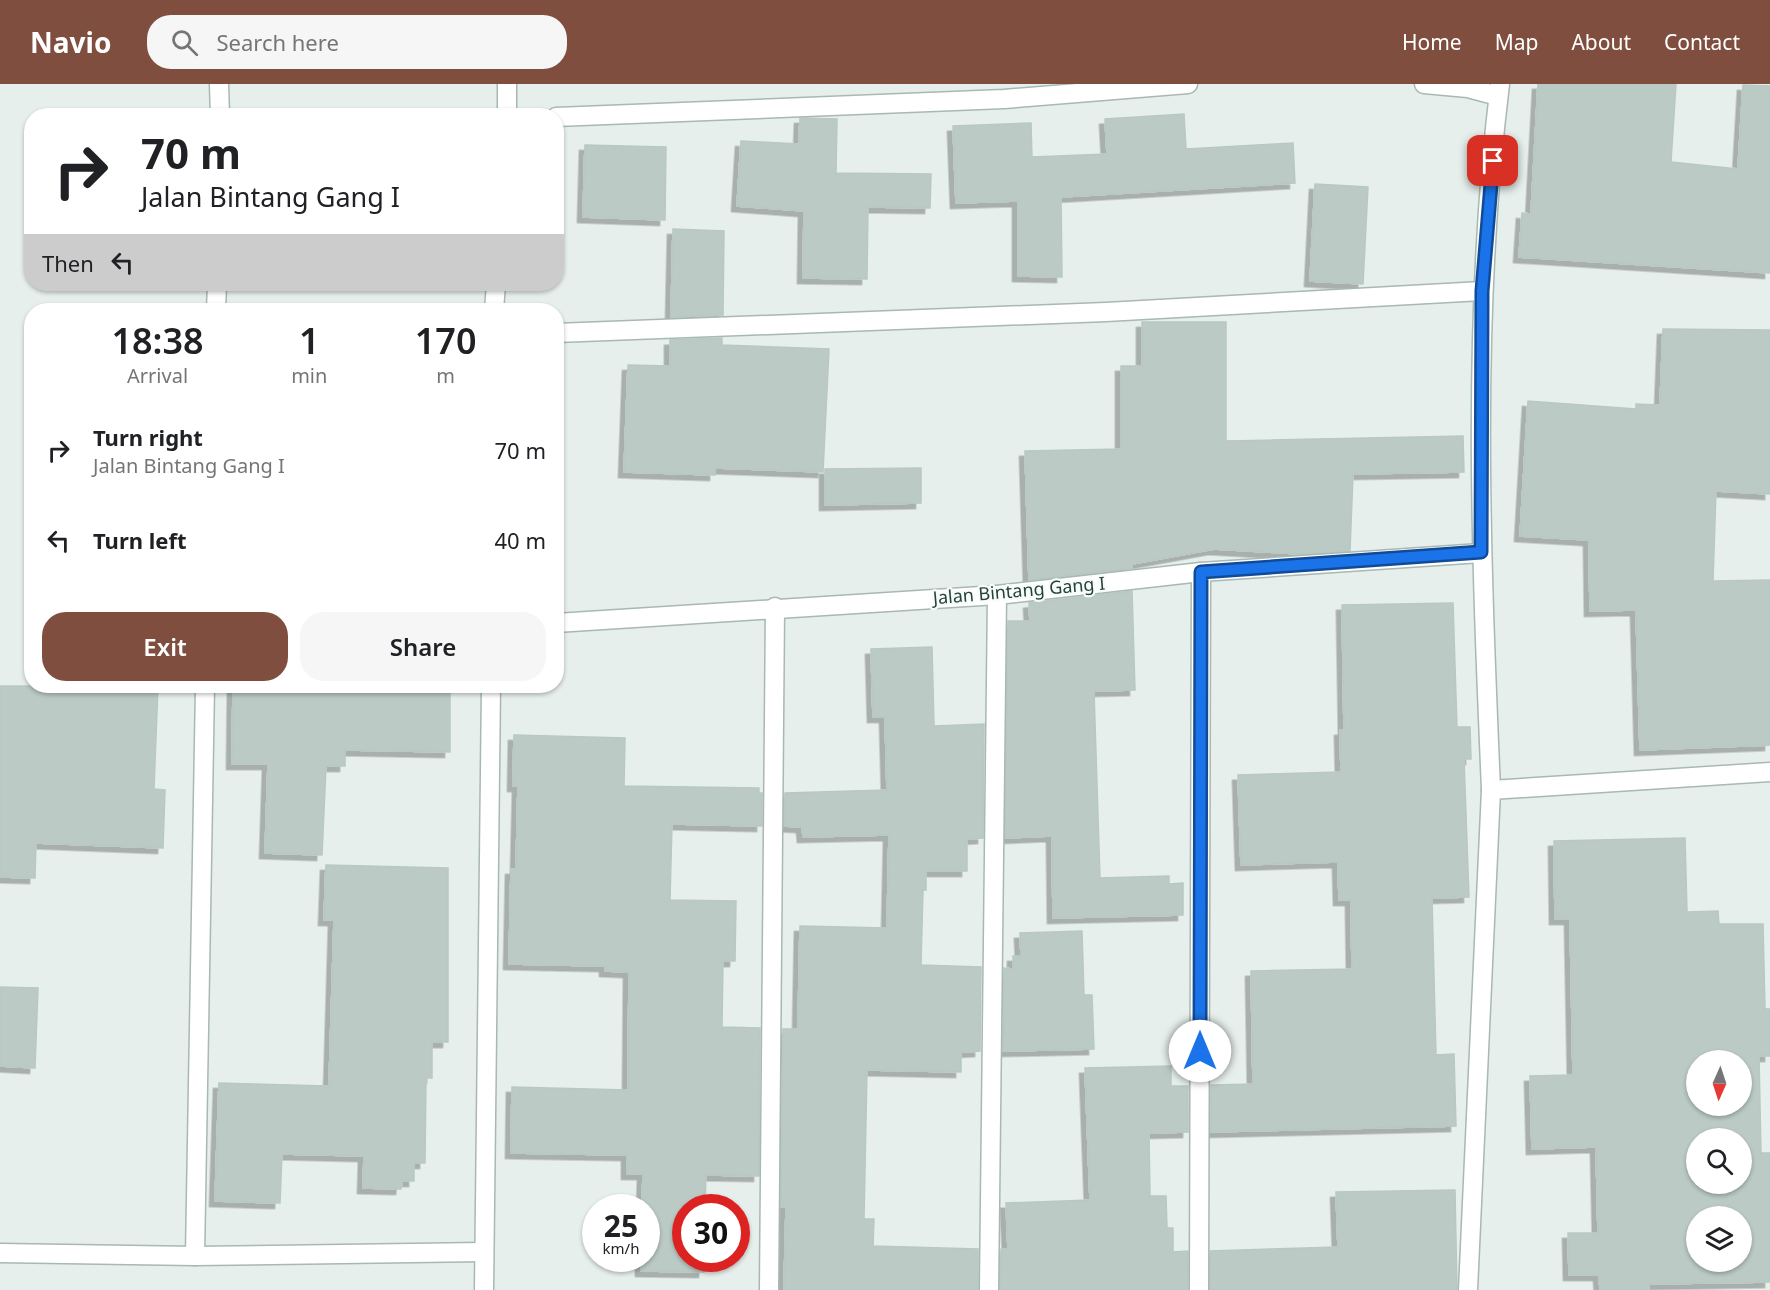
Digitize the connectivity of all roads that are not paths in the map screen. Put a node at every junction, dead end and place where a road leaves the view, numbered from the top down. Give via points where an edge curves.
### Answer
1 (219, 84) edge
2 (507, 84) edge
3 (1188, 84) edge
4 (1424, 84) edge
5 (1499, 90) edge
6 (220, 108) edge
7 (507, 108) edge
8 (564, 117) edge
9 (1482, 291) junction
10 (564, 333) edge
11 (1481, 552) junction
12 (1201, 572) junction
13 (997, 595) junction
14 (775, 608) junction
15 (564, 622) edge
16 (205, 693) edge
17 (491, 693) edge
18 (1770, 772) edge
19 (1491, 790) junction
20 (483, 1252) junction
21 (0, 1253) edge
22 (195, 1256) junction
23 (484, 1290) edge
24 (769, 1290) edge
25 (989, 1290) edge
26 (1199, 1290) edge
27 (1468, 1290) edge

1 - 6 street
2 - 7 street
3 - 8 street via 1004,99
4 - 5 street
5 - 9 street
9 - 10 street via 1106,312
9 - 11 street
11 - 12 street, Jalan Bintang Gang I
11 - 19 street
12 - 13 street, Jalan Bintang Gang I
12 - 26 street
13 - 14 street, Jalan Bintang Gang I
13 - 25 street
14 - 15 street, Jalan Bintang Gang I
14 - 24 street
16 - 22 street
17 - 20 street
18 - 19 street
19 - 27 street
20 - 22 street
20 - 23 street
21 - 22 street

